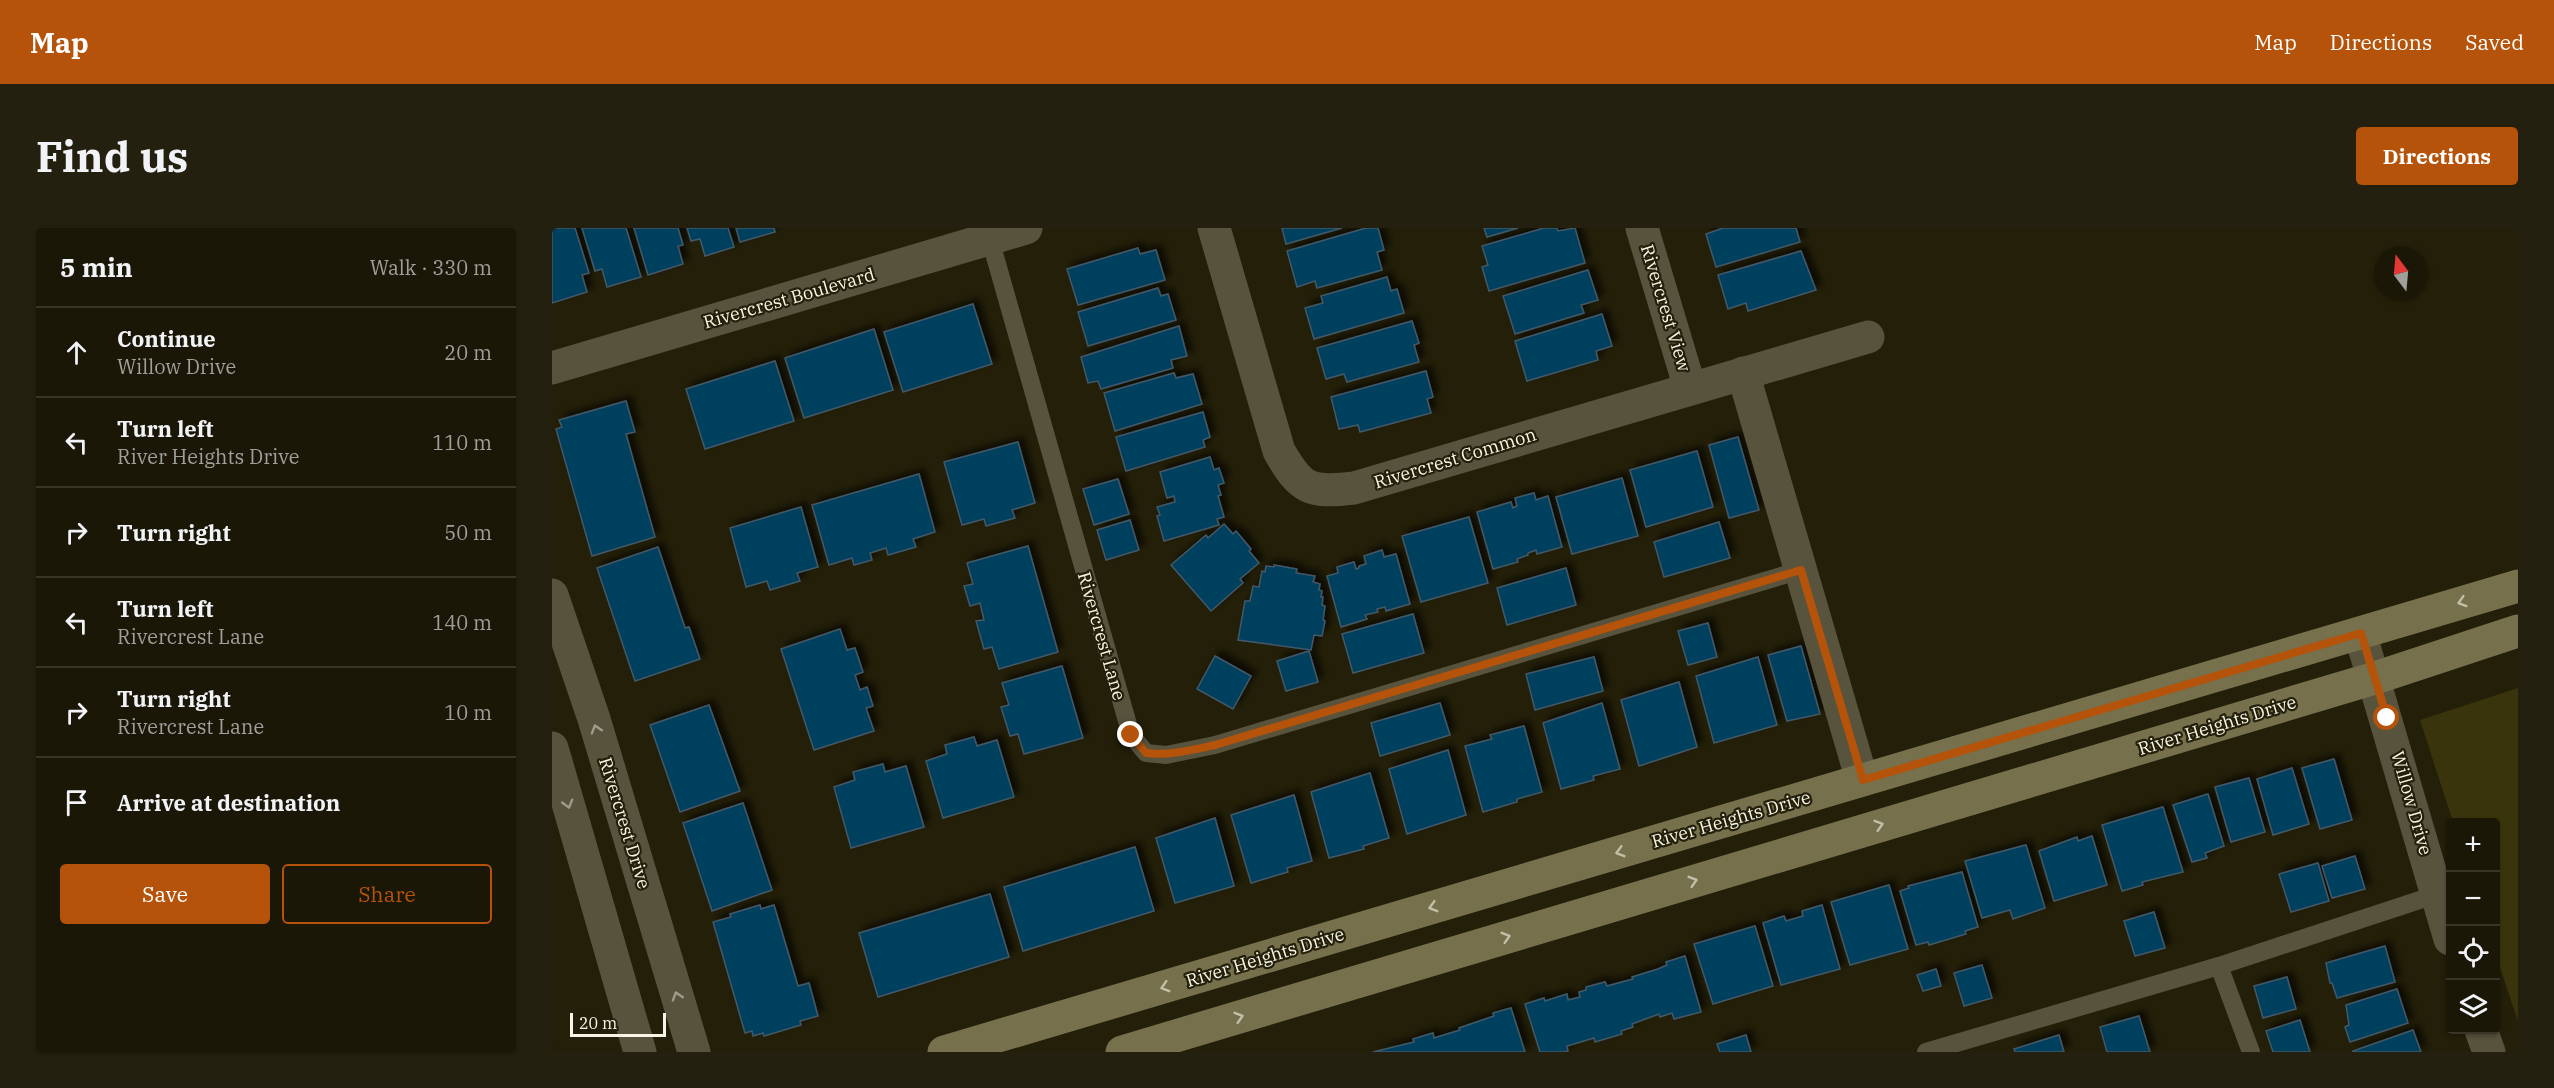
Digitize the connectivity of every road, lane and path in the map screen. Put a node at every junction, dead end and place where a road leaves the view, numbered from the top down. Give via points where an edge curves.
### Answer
1 (1026, 228) edge
2 (1214, 228) edge
3 (1642, 228) edge
4 (990, 239) junction
5 (1868, 337) dead end
6 (552, 368) edge
7 (1743, 373) junction
8 (1690, 388) junction
9 (1801, 570) junction
10 (2518, 586) edge
11 (552, 595) edge
12 (2518, 631) edge
13 (2361, 633) junction
14 (2375, 678) junction
15 (552, 748) edge
16 (1863, 780) junction
17 (2438, 894) junction
18 (2447, 926) edge
19 (2219, 966) junction
20 (2483, 1034) edge
21 (640, 1052) edge
22 (694, 1052) edge
23 (944, 1052) edge
24 (1122, 1052) edge
25 (1926, 1052) edge
26 (2251, 1052) edge
27 (2489, 1052) edge

1 - 4 street, Rivercrest Boulevard
2 - 8 street, Rivercrest Common via 1279,451 1290,471 1307,487 1328,491 1354,488
3 - 8 street, Rivercrest View
4 - 6 street, Rivercrest Boulevard
4 - 9 lane, Rivercrest Lane via 1131,735 1146,753 1166,755 1215,745
5 - 7 street, Rivercrest Common
7 - 8 street, Rivercrest Common
7 - 9 street
9 - 16 street
10 -> 13 street, River Heights Drive
22 -> 11 street, Rivercrest Drive via 594,719
12 - 14 street, River Heights Drive
13 - 14 street, Willow Drive
13 - 16 street, River Heights Drive
14 - 17 street, Willow Drive
24 -> 14 street, River Heights Drive
15 -> 21 street
16 -> 23 street, River Heights Drive
17 - 18 street, Willow Drive
17 - 19 lane
19 - 25 lane
19 - 26 lane
20 - 27 street

